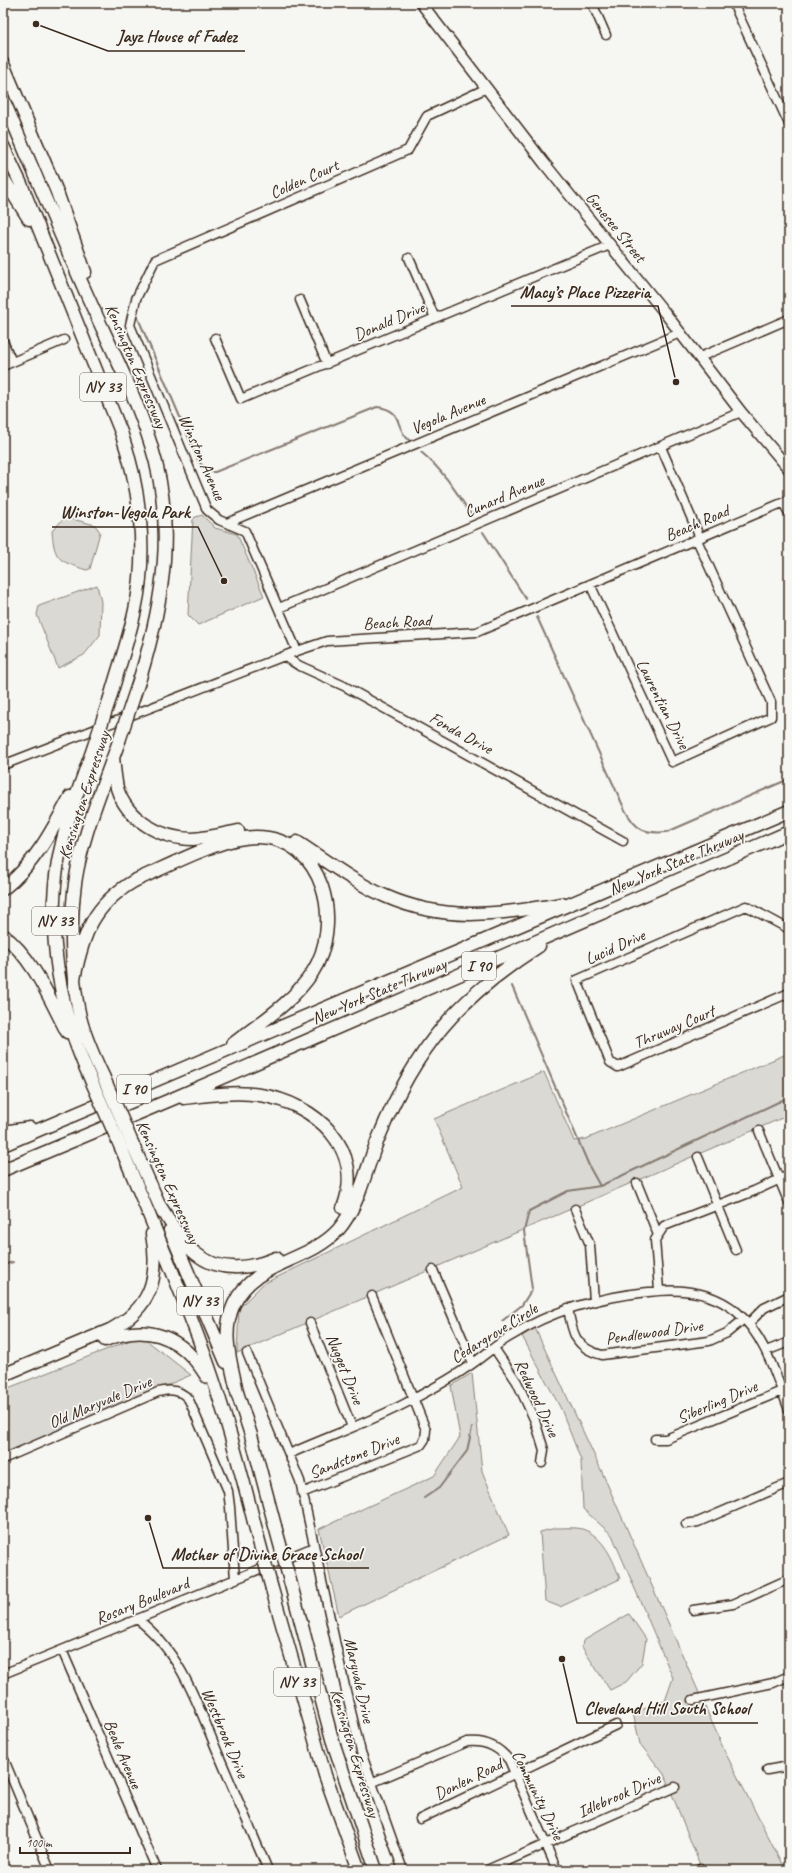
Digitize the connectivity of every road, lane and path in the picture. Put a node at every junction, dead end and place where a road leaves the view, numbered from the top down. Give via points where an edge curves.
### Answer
1 (421, 3) edge
2 (592, 3) edge
3 (732, 3) edge
4 (606, 35) dead end
5 (3, 64) edge
6 (487, 88) junction
7 (3, 99) edge
8 (789, 124) edge
9 (3, 146) edge
10 (3, 178) edge
11 (610, 245) junction
12 (410, 258) dead end
13 (53, 263) junction
14 (136, 299) joint
15 (300, 300) dead end
16 (435, 318) junction
17 (789, 319) edge
18 (680, 333) junction
19 (215, 338) dead end
20 (64, 340) dead end
21 (3, 341) edge
22 (110, 347) junction
23 (700, 357) junction
24 (12, 362) junction
25 (327, 364) junction
26 (3, 366) edge
27 (741, 412) junction
28 (661, 447) junction
29 (789, 470) edge
30 (786, 501) edge
31 (789, 513) edge
32 (227, 523) junction
33 (698, 539) junction
34 (590, 584) junction
35 (279, 608) junction
36 (297, 651) junction
37 (284, 656) junction
38 (91, 755) junction
39 (113, 757) junction
40 (3, 765) edge
41 (789, 811) edge
42 (789, 832) edge
43 (623, 841) dead end
44 (3, 889) edge
45 (581, 901) junction
46 (565, 929) junction
47 (789, 929) edge
48 (3, 935) edge
49 (74, 979) junction
50 (789, 993) edge
51 (595, 1023) joint
52 (219, 1054) junction
53 (88, 1075) junction
54 (170, 1100) junction
55 (49, 1125) junction
56 (3, 1132) edge
57 (759, 1132) dead end
58 (3, 1145) edge
59 (698, 1157) dead end
60 (4, 1170) edge
61 (789, 1175) edge
62 (779, 1180) junction
63 (637, 1183) dead end
64 (789, 1203) edge
65 (718, 1205) junction
66 (160, 1206) junction
67 (575, 1209) dead end
68 (147, 1211) junction
69 (658, 1234) junction
70 (736, 1250) dead end
71 (434, 1270) dead end
72 (659, 1290) junction
73 (372, 1296) dead end
74 (789, 1296) edge
75 (594, 1301) junction
76 (568, 1308) junction
77 (747, 1321) junction
78 (310, 1323) dead end
79 (789, 1342) edge
80 (494, 1348) junction
81 (766, 1352) junction
82 (247, 1353) dead end
83 (473, 1363) junction
84 (3, 1375) edge
85 (3, 1382) edge
86 (785, 1389) edge
87 (216, 1391) junction
88 (238, 1396) junction
89 (413, 1399) junction
90 (789, 1410) edge
91 (352, 1427) junction
92 (655, 1439) dead end
93 (290, 1454) junction
94 (3, 1459) edge
95 (542, 1463) dead end
96 (789, 1483) edge
97 (302, 1493) junction
98 (686, 1524) dead end
99 (314, 1547) junction
100 (235, 1579) junction
101 (789, 1579) edge
102 (693, 1610) dead end
103 (137, 1619) junction
104 (62, 1650) junction
105 (3, 1674) edge
106 (789, 1676) edge
107 (692, 1700) dead end
108 (616, 1725) dead end
109 (3, 1757) edge
110 (789, 1766) edge
111 (768, 1770) dead end
112 (515, 1774) junction
113 (371, 1783) junction
114 (675, 1787) dead end
115 (420, 1819) dead end
116 (546, 1844) junction
117 (50, 1870) edge
118 (157, 1870) edge
119 (268, 1870) edge
120 (360, 1870) edge
121 (376, 1870) edge
122 (403, 1870) edge
123 (487, 1870) edge
124 (557, 1870) edge

1 - 6 main road, Genesee Street
2 - 4 street
3 - 8 street
5 - 22 highway via 57,192
6 - 11 main road, Genesee Street
6 - 14 street, Colden Court via 427,116 408,150 155,260
7 - 22 highway, Kensington Expressway / NY 33
9 - 13 highway, Kensington Expressway / NY 33
10 - 13 highway
11 - 16 street, Donald Drive
11 - 18 main road, Genesee Street
12 - 16 street
13 - 38 highway, Kensington Expressway / NY 33, bridge via 127,449 136,492 141,538 136,609
14 - 32 street, Winston Avenue via 130,325 207,510 218,520
15 - 25 street
16 - 25 street, Donald Drive
17 - 23 street
18 - 23 main road, Genesee Street
18 - 32 street, Vegola Avenue
19 - 25 street, Donald Drive via 240,399
20 - 24 street
21 - 24 street
22 - 39 highway, Kensington Expressway / NY 33, bridge via 140,413 158,472 164,518 165,557 160,603 140,678
23 - 27 main road, Genesee Street
24 - 26 street
27 - 28 street, Cunard Avenue
27 - 29 main road, Genesee Street
28 - 33 street
28 - 35 street, Cunard Avenue
30 - 31 street
30 - 33 street, Beach Road
32 - 35 street, Winston Avenue via 245,531
33 - 34 street, Beach Road
33 - 34 street, Laurentian Drive via 771,702 771,717 672,762
34 - 36 street, Beach Road via 477,632 327,641
35 - 36 street, Winston Avenue
36 - 37 street, Beach Road
37 - 40 street, Beach Road
37 - 43 street, Fonda Drive via 344,686
38 - 44 highway via 48,838 17,878
38 - 53 highway, Kensington Expressway / NY 33 via 65,832 58,862 55,895 57,961 64,1003
39 - 45 highway via 118,788 124,803 135,817 166,835 194,839 254,830 280,834 384,896 428,911 449,914 501,913
39 - 49 highway, Kensington Expressway / NY 33 via 85,838 79,864 74,894
41 - 45 highway, New York State Thruway / I 90
42 - 46 highway, New York State Thruway / I 90
45 - 52 highway, New York State Thruway / I 90
46 - 54 highway, New York State Thruway / I 90
46 - 88 highway via 494,976 463,1004 427,1046 394,1099 354,1203 338,1230 310,1250 260,1275 238,1295 231,1313 227,1344
47 - 51 street, Lucid Drive via 746,906 577,980
48 - 53 highway via 20,950 31,965
49 - 52 highway via 80,951 91,922 109,899 121,889 230,840 256,836 287,844 312,866 321,883 327,913 327,930 323,946 313,971 292,997
49 - 66 highway, Kensington Expressway / NY 33, bridge via 80,1016 90,1048
50 - 51 street, Thruway Court via 618,1067 610,1062
52 - 55 highway, New York State Thruway / I 90
53 - 68 highway, Kensington Expressway / NY 33, bridge
54 - 60 highway, New York State Thruway / I 90
54 - 66 highway via 259,1094 292,1104 319,1121 338,1140 345,1154 350,1180 349,1192 343,1209 319,1238 265,1262 244,1268 217,1264 194,1253
55 - 56 highway
55 - 58 highway, New York State Thruway / I 90
57 - 62 street
59 - 65 street
61 - 62 street
62 - 64 street
62 - 65 street
63 - 69 street
65 - 69 street via 664,1226
65 - 70 street
66 - 88 highway, Kensington Expressway / NY 33
67 - 75 street via 590,1246
68 - 84 highway via 155,1260 152,1286 142,1305 122,1324
68 - 87 highway, Kensington Expressway / NY 33 via 188,1310
69 - 72 street via 655,1240
71 - 83 street
72 - 75 street, Cedargrove Circle via 622,1294
72 - 77 street, Cedargrove Circle via 703,1294 726,1304
73 - 89 street, Sandstone Drive
74 - 77 street, Pendlewood Drive via 764,1308
75 - 76 street, Cedargrove Circle
76 - 77 street, Pendlewood Drive via 572,1330 580,1344 589,1352 602,1355 709,1341
76 - 80 street, Cedargrove Circle via 510,1336
77 - 81 street, Cedargrove Circle
78 - 91 street, Nugget Drive
79 - 81 street
80 - 83 street, Cedargrove Circle
80 - 95 street, Redwood Drive via 518,1382 535,1421 544,1450
81 - 86 street, Cedargrove Circle
82 - 93 street, Sandstone Drive
83 - 89 street, Cedargrove Circle
85 - 87 highway via 117,1335 139,1331 162,1336 183,1347 200,1365
86 - 90 street, Cedargrove Circle
86 - 92 street, Siberling Drive via 666,1439
87 - 120 highway, Kensington Expressway / NY 33, bridge via 323,1768
88 - 121 highway, Kensington Expressway / NY 33, bridge via 251,1435 332,1739
89 - 91 street, Cedargrove Circle
89 - 97 street, Sandstone Drive via 426,1430 425,1439 420,1445
91 - 93 street, Cedargrove Circle
93 - 97 street, Sandstone Drive
94 - 100 street, Old Maryvale Drive via 158,1392 177,1390 184,1393 228,1491
96 - 98 street via 698,1522
97 - 99 street, Maryvale Drive
99 - 100 street, Rosary Boulevard
99 - 113 street, Maryvale Drive via 346,1691
100 - 103 street, Rosary Boulevard
101 - 102 street via 733,1604
103 - 104 street, Rosary Boulevard
103 - 119 street, Westbrook Drive via 166,1647 186,1680
104 - 105 street, Rosary Boulevard
104 - 118 street, Beale Avenue
106 - 107 street via 773,1684
108 - 112 street, Donlen Road
109 - 117 street
110 - 111 street
112 - 113 street, Community Drive via 509,1760 498,1749 476,1741 460,1745
112 - 115 street, Donlen Road
112 - 116 street, Community Drive
113 - 122 street, Maryvale Drive
114 - 116 street, Idlebrook Drive
116 - 123 street, Idlebrook Drive
116 - 124 street, Community Drive

